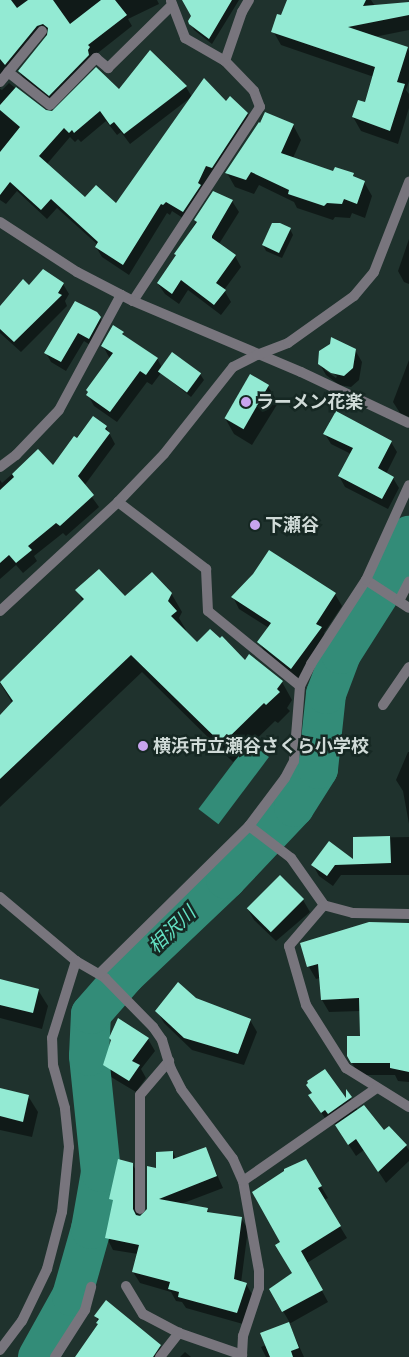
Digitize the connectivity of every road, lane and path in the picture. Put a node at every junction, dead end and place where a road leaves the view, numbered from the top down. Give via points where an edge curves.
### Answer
1 (249, 0) edge
2 (171, 3) edge
3 (42, 31) dead end
4 (225, 61) junction
5 (8, 72) junction
6 (0, 82) edge
7 (409, 182) edge
8 (0, 222) edge
9 (121, 295) junction
10 (132, 301) junction
11 (257, 355) junction
12 (409, 423) edge
13 (0, 467) edge
14 (409, 485) edge
15 (118, 502) junction
16 (409, 581) edge
17 (369, 582) junction
18 (396, 599) junction
19 (409, 608) edge
20 (0, 610) edge
21 (409, 667) edge
22 (300, 686) junction
23 (383, 705) dead end
24 (252, 829) junction
25 (0, 897) edge
26 (324, 905) junction
27 (409, 914) edge
28 (76, 961) junction
29 (102, 976) junction
30 (169, 1061) junction
31 (377, 1088) junction
32 (409, 1107) edge
33 (243, 1182) junction
34 (140, 1209) dead end
35 (126, 1286) dead end
36 (91, 1287) dead end
37 (179, 1333) junction
38 (0, 1350) edge
39 (242, 1356) edge
40 (55, 1357) edge
41 (160, 1357) edge

1 - 4 street
2 - 4 street via 185,38
2 - 5 street via 108,68 96,58 50,104
3 - 5 street
4 - 10 street via 254,91 260,107
5 - 6 street
7 - 11 street via 374,272 354,296 288,343
8 - 9 street via 77,272
9 - 10 street
9 - 13 street via 59,410
10 - 11 street
11 - 12 street
11 - 15 street via 233,367 164,454
14 - 17 street
15 - 20 street
15 - 22 street via 206,569 208,611
16 - 18 street
17 - 18 street
17 - 22 street via 311,664
18 - 19 street
21 - 23 street
22 - 24 street via 294,761
24 - 26 street via 291,858
24 - 29 street
25 - 28 street
26 - 27 street via 353,913
26 - 31 street via 289,946 306,1005 346,1068
28 - 29 street
28 - 38 street via 52,1038 53,1065 65,1108 69,1147 62,1212 47,1269 22,1321
29 - 30 street via 153,1027 162,1040
30 - 33 street via 181,1089 233,1159
30 - 34 street via 140,1095
31 - 32 street
31 - 33 street
33 - 39 street via 259,1271 259,1288 243,1336
35 - 37 street via 143,1314
36 - 40 street via 85,1310
37 - 39 street
37 - 41 street

